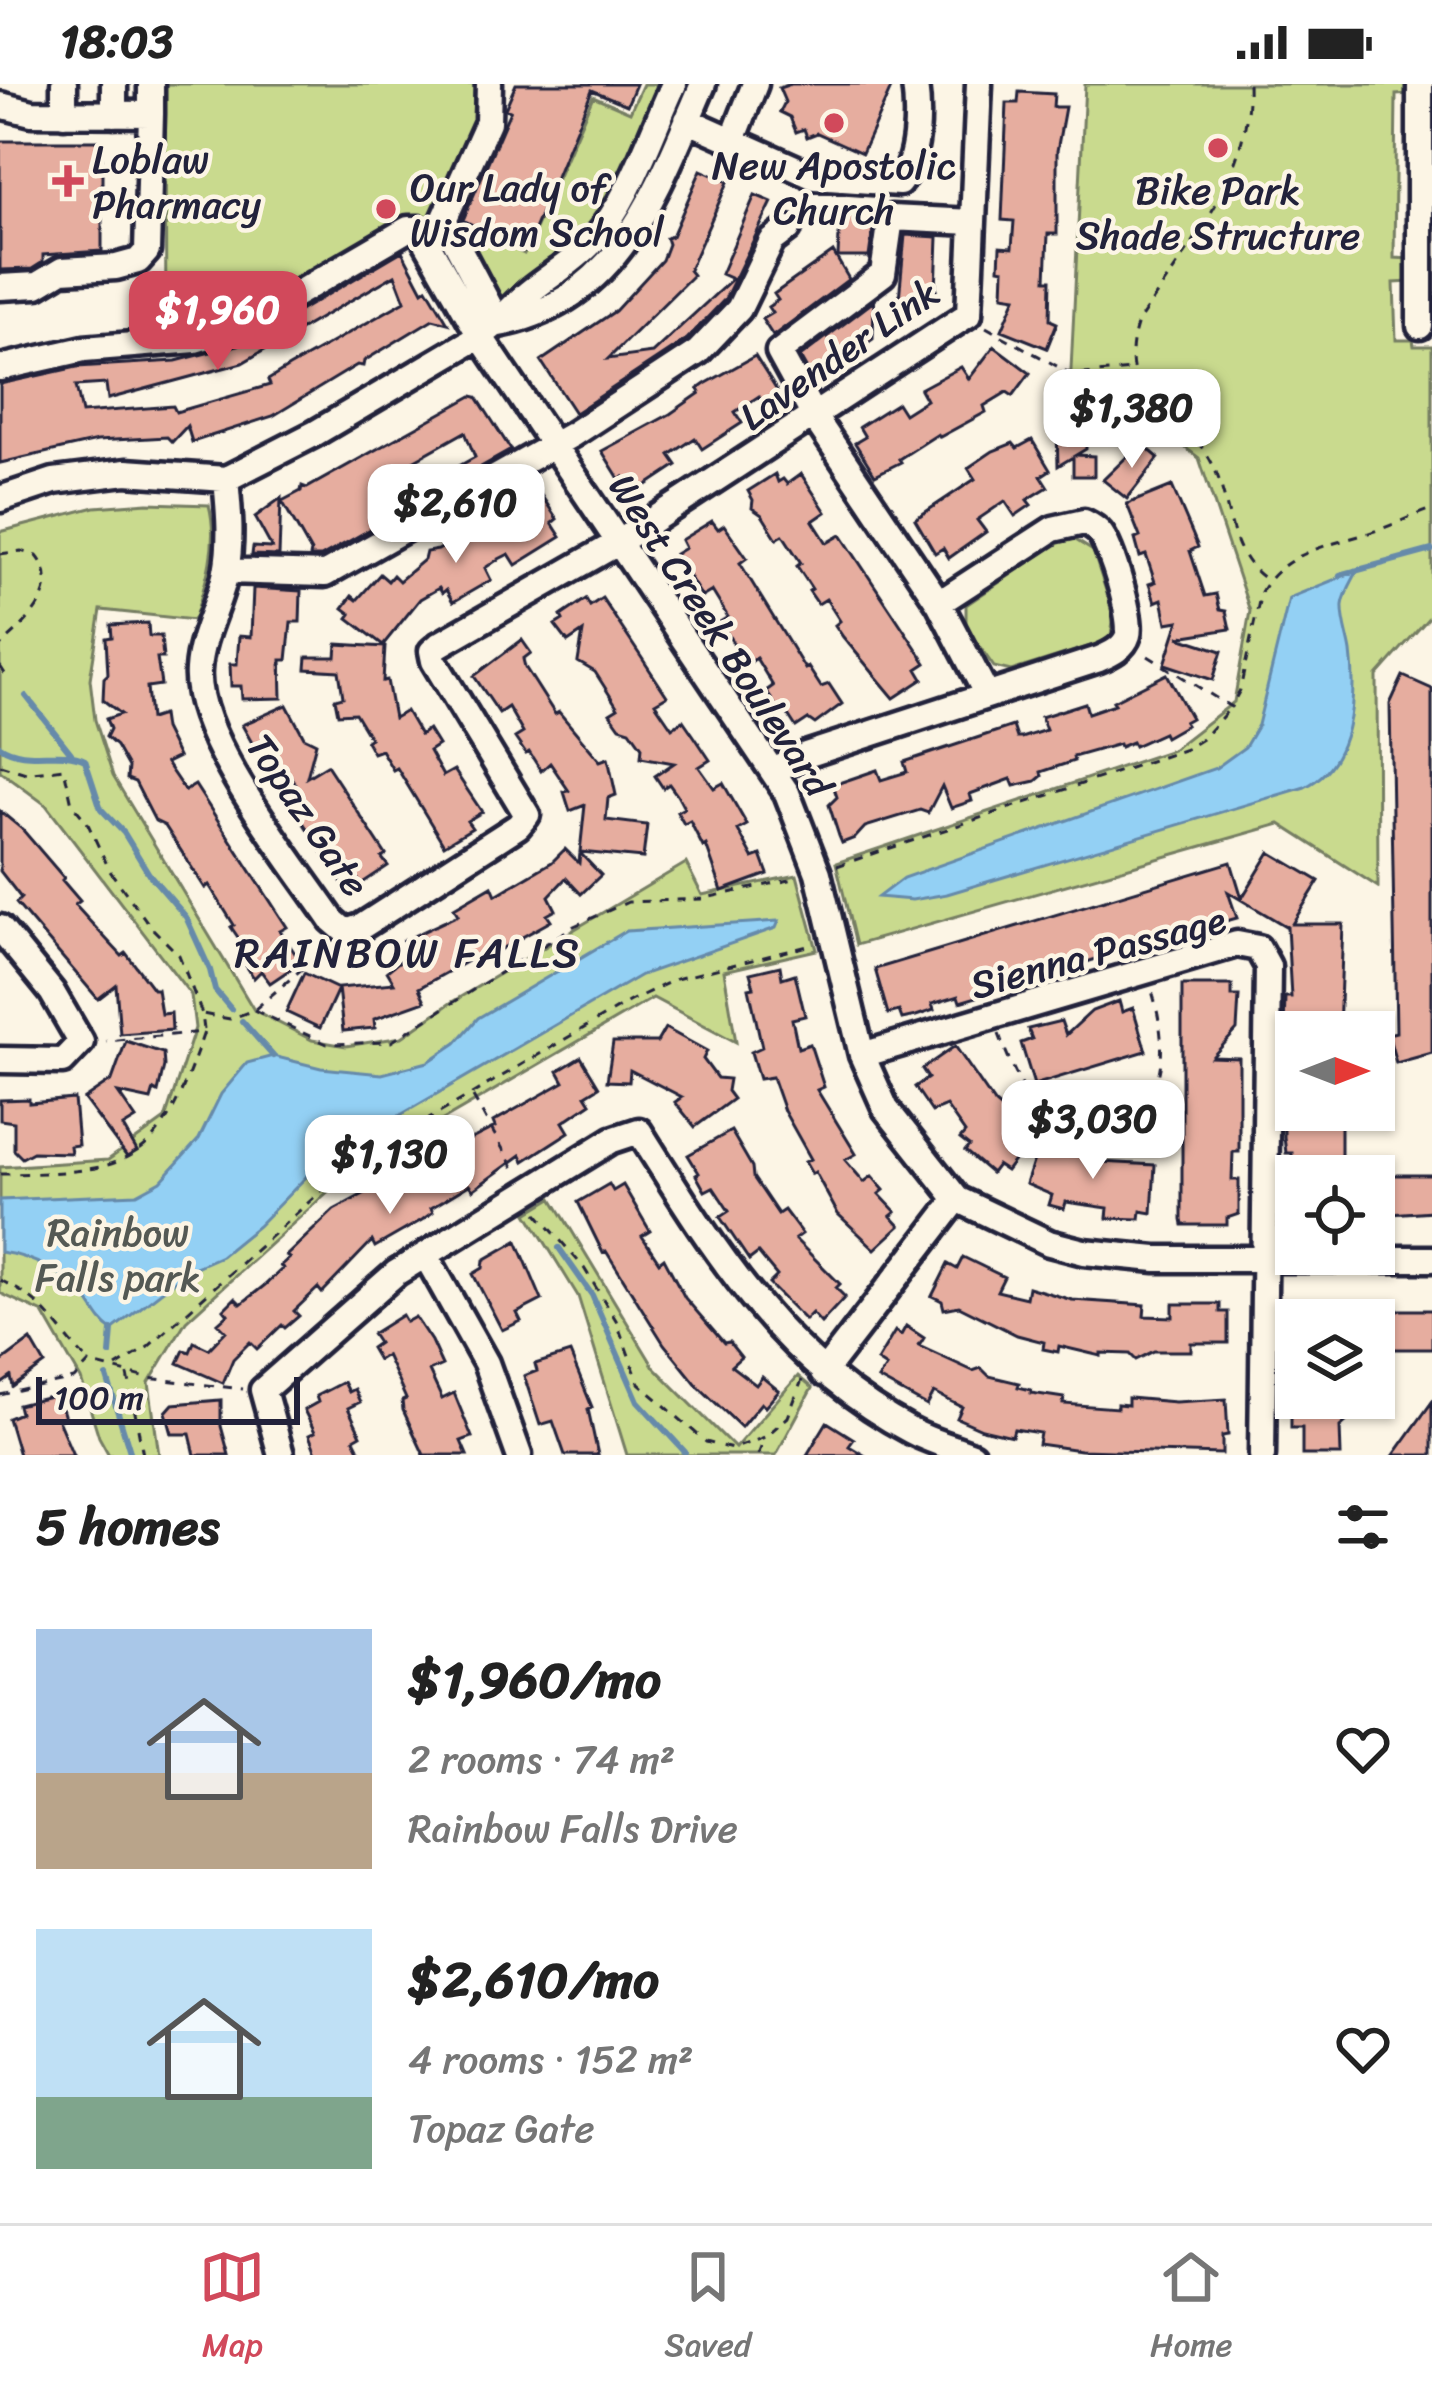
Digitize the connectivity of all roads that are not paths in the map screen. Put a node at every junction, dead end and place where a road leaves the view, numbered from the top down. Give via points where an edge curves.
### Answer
1 (64, 84) edge
2 (114, 84) edge
3 (151, 84) edge
4 (489, 84) edge
5 (674, 84) edge
6 (703, 84) edge
7 (755, 84) edge
8 (915, 84) edge
9 (979, 84) edge
10 (1420, 84) edge
11 (8, 98) edge
12 (64, 114) junction
13 (114, 114) junction
14 (151, 115) junction
15 (687, 120) junction
16 (733, 140) junction
17 (972, 222) junction
18 (788, 229) dead end
19 (0, 287) edge
20 (1420, 326) dead end
21 (490, 330) junction
22 (0, 368) edge
23 (815, 418) junction
24 (554, 442) junction
25 (226, 479) junction
26 (0, 499) edge
27 (621, 541) junction
28 (226, 572) junction
29 (939, 604) junction
30 (987, 695) junction
31 (775, 770) junction
32 (0, 928) edge
33 (862, 1055) junction
34 (0, 1060) edge
35 (957, 1199) junction
36 (426, 1256) junction
37 (1432, 1259) edge
38 (1266, 1261) junction
39 (814, 1375) junction
40 (911, 1431) junction
41 (281, 1455) edge
42 (519, 1455) edge
43 (898, 1455) edge
44 (972, 1455) edge
45 (1262, 1455) edge

1 - 12 street
2 - 13 street
3 - 14 street
4 - 21 street via 488,122 444,220
5 - 21 street via 612,216 578,256
6 - 15 street
7 - 16 street
8 - 16 street via 911,168 899,183 814,177
9 - 17 street, Lavender Link
10 - 20 street
11 - 12 street via 32,113
12 - 13 street
13 - 14 street
14 - 19 street via 147,251 116,267 62,270 37,285
15 - 16 street
15 - 21 street via 626,244 566,298
17 - 23 street, Lavender Link via 969,314
17 - 23 street via 891,218 883,274 778,352
18 - 24 street via 772,242 739,310 698,352
21 - 22 street via 426,238 408,230 240,327
21 - 24 street, West Creek Boulevard
21 - 25 street
23 - 27 street, Lavender Link
23 - 29 street
24 - 27 street, West Creek Boulevard
24 - 28 street via 326,574
25 - 26 street via 126,472 54,481
25 - 28 street, Topaz Gate
27 - 28 street, Topaz Gate via 432,651 527,815 346,932 206,724 200,649
27 - 31 street, West Creek Boulevard
29 - 30 street
29 - 30 street via 1064,524 1084,522 1100,533 1127,610 1125,642
30 - 31 street
31 - 33 street, West Creek Boulevard via 818,873
32 - 34 street via 80,1042 63,1061
33 - 35 street, West Creek Boulevard via 886,1109
33 - 38 street, Sienna Passage via 1237,944 1258,948 1268,966
35 - 38 street, West Creek Boulevard via 1084,1252
35 - 39 street
36 - 39 street via 639,1131 721,1259
36 - 41 street via 263,1390
36 - 42 street via 486,1363
37 - 38 street, West Creek Boulevard
38 - 45 street
39 - 40 street
40 - 43 street
40 - 44 street

